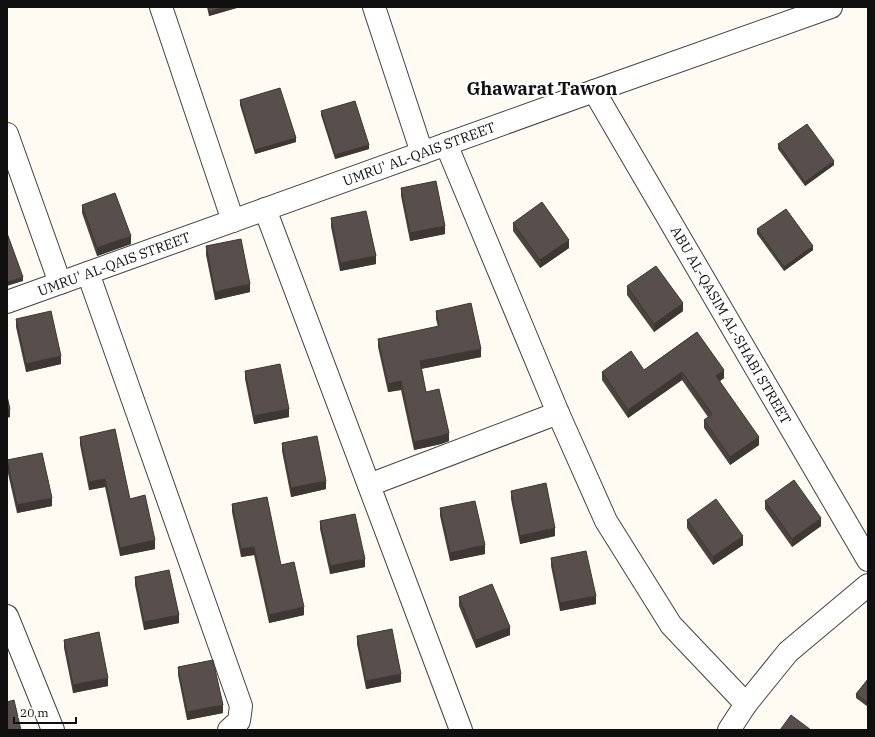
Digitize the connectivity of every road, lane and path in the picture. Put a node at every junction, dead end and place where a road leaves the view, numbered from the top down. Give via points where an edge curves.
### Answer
1 (160, 7) edge
2 (374, 7) edge
3 (831, 7) edge
4 (594, 91) junction
5 (7, 134) edge
6 (446, 144) junction
7 (422, 153) junction
8 (265, 209) junction
9 (233, 221) junction
10 (88, 273) junction
11 (60, 283) junction
12 (7, 302) edge
13 (558, 413) junction
14 (369, 485) junction
15 (868, 560) edge
16 (868, 585) edge
17 (7, 616) edge
18 (746, 704) junction
19 (53, 730) edge
20 (229, 730) edge
21 (461, 730) edge
22 (729, 730) edge

1 - 9 street
2 - 7 street
3 - 4 street, UMRU' AL-QAIS STREET
4 - 6 street, UMRU' AL-QAIS STREET
4 - 15 street, ABU AL-QASIM AL-SHABI STREET
5 - 11 street
6 - 7 street, UMRU' AL-QAIS STREET
6 - 13 street
7 - 8 street, UMRU' AL-QAIS STREET
8 - 9 street, UMRU' AL-QAIS STREET
8 - 14 street
9 - 10 street, UMRU' AL-QAIS STREET
10 - 11 street, UMRU' AL-QAIS STREET
10 - 20 street via 241,706 239,721
11 - 12 street, UMRU' AL-QAIS STREET
13 - 14 street
13 - 18 street via 606,521 670,624
14 - 21 street
16 - 18 street via 788,652
17 - 19 street
18 - 22 street

